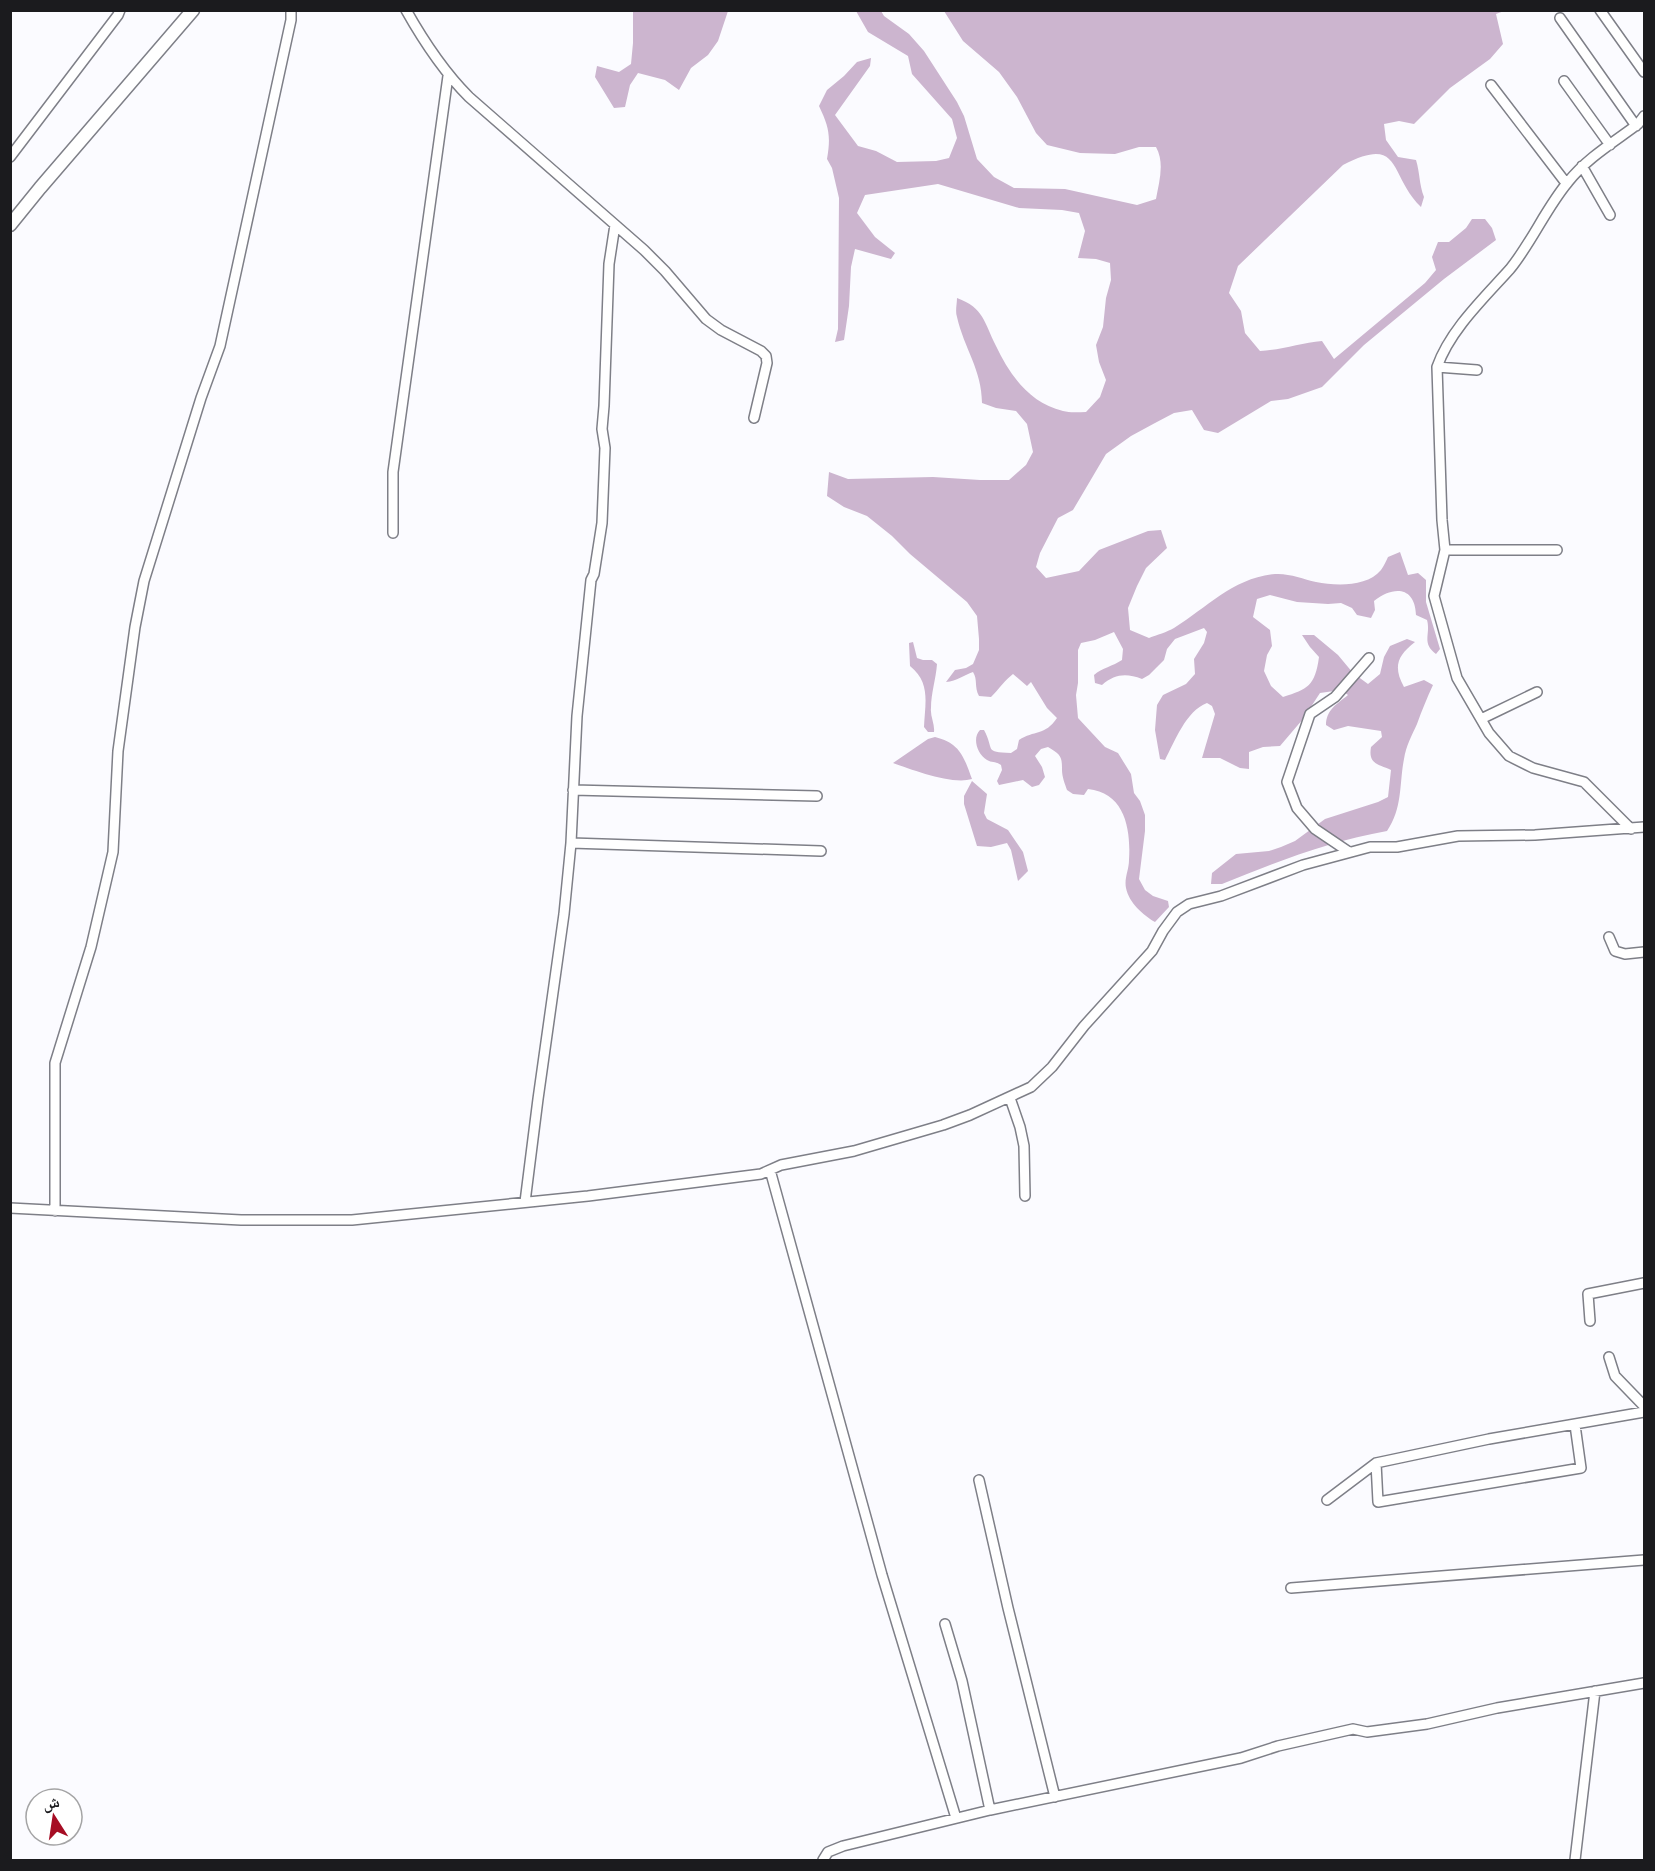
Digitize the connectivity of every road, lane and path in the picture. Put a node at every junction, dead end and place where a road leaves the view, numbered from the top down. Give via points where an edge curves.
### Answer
1 (120, 10) edge
2 (193, 10) edge
3 (291, 10) edge
4 (406, 10) edge
5 (1600, 10) edge
6 (1560, 18) dead end
7 (1644, 72) edge
8 (448, 76) junction
9 (1564, 81) dead end
10 (1491, 85) dead end
11 (1639, 122) edge
12 (1644, 134) edge
13 (1610, 146) junction
14 (10, 158) edge
15 (1582, 166) junction
16 (1566, 183) junction
17 (1610, 215) dead end
18 (10, 225) edge
19 (615, 225) junction
20 (1437, 367) junction
21 (1477, 370) dead end
22 (754, 418) dead end
23 (393, 533) dead end
24 (1445, 550) junction
25 (1557, 550) dead end
26 (1369, 658) dead end
27 (1538, 692) dead end
28 (1481, 720) junction
29 (573, 790) junction
30 (817, 796) dead end
31 (1644, 827) edge
32 (1631, 829) junction
33 (571, 843) junction
34 (821, 851) dead end
35 (1349, 852) junction
36 (1609, 937) dead end
37 (1644, 952) edge
38 (1010, 1098) junction
39 (770, 1170) junction
40 (1025, 1196) dead end
41 (525, 1202) junction
42 (10, 1208) edge
43 (55, 1211) junction
44 (1644, 1282) edge
45 (1590, 1321) dead end
46 (1610, 1356) dead end
47 (1644, 1406) edge
48 (1644, 1412) edge
49 (1575, 1425) junction
50 (1376, 1463) junction
51 (979, 1480) dead end
52 (1328, 1500) dead end
53 (1644, 1560) edge
54 (1291, 1588) dead end
55 (945, 1624) dead end
56 (1644, 1683) edge
57 (1595, 1691) junction
58 (1055, 1797) junction
59 (990, 1810) junction
60 (956, 1818) junction
61 (823, 1860) edge
62 (1575, 1860) edge

1 - 14 street
2 - 18 street
3 - 43 street via 220,346 144,581 118,751 113,852 91,947 55,1063
4 - 8 street
5 - 7 street
6 - 11 street
8 - 19 street
8 - 23 street via 393,472
9 - 13 street
10 - 16 street
11 - 12 street
11 - 13 street
13 - 15 street
15 - 16 street
15 - 17 street
16 - 20 street via 1510,268 1451,338
19 - 22 street via 665,272 706,319 766,356
19 - 29 street via 609,264 602,523 591,580
20 - 21 street
20 - 24 street
24 - 25 street
24 - 28 street via 1434,596 1457,678
26 - 35 street via 1335,697 1310,714 1287,782 1297,808 1315,829
27 - 28 street
28 - 32 street via 1509,756 1533,768 1584,782
29 - 30 street
29 - 33 street
31 - 32 street
32 - 35 street via 1458,836 1398,848 1370,847
33 - 34 street
33 - 41 street
35 - 38 street via 1189,904 1177,912 1152,951 1052,1067 1031,1087
36 - 37 street via 1615,951
38 - 39 street via 894,1140
38 - 40 street via 1024,1146
39 - 41 street
39 - 60 street via 882,1575
41 - 43 street via 352,1220 241,1220
42 - 43 street
44 - 45 street via 1588,1294
46 - 47 street via 1615,1376
48 - 49 street
49 - 50 street
49 - 50 street via 1581,1468 1378,1502
50 - 52 street
51 - 58 street
53 - 54 street
55 - 59 street via 962,1681
56 - 57 street
57 - 58 street via 1427,1724 1367,1732 1353,1729 1241,1758
57 - 62 street
58 - 59 street
59 - 60 street
60 - 61 street via 843,1846 828,1852

